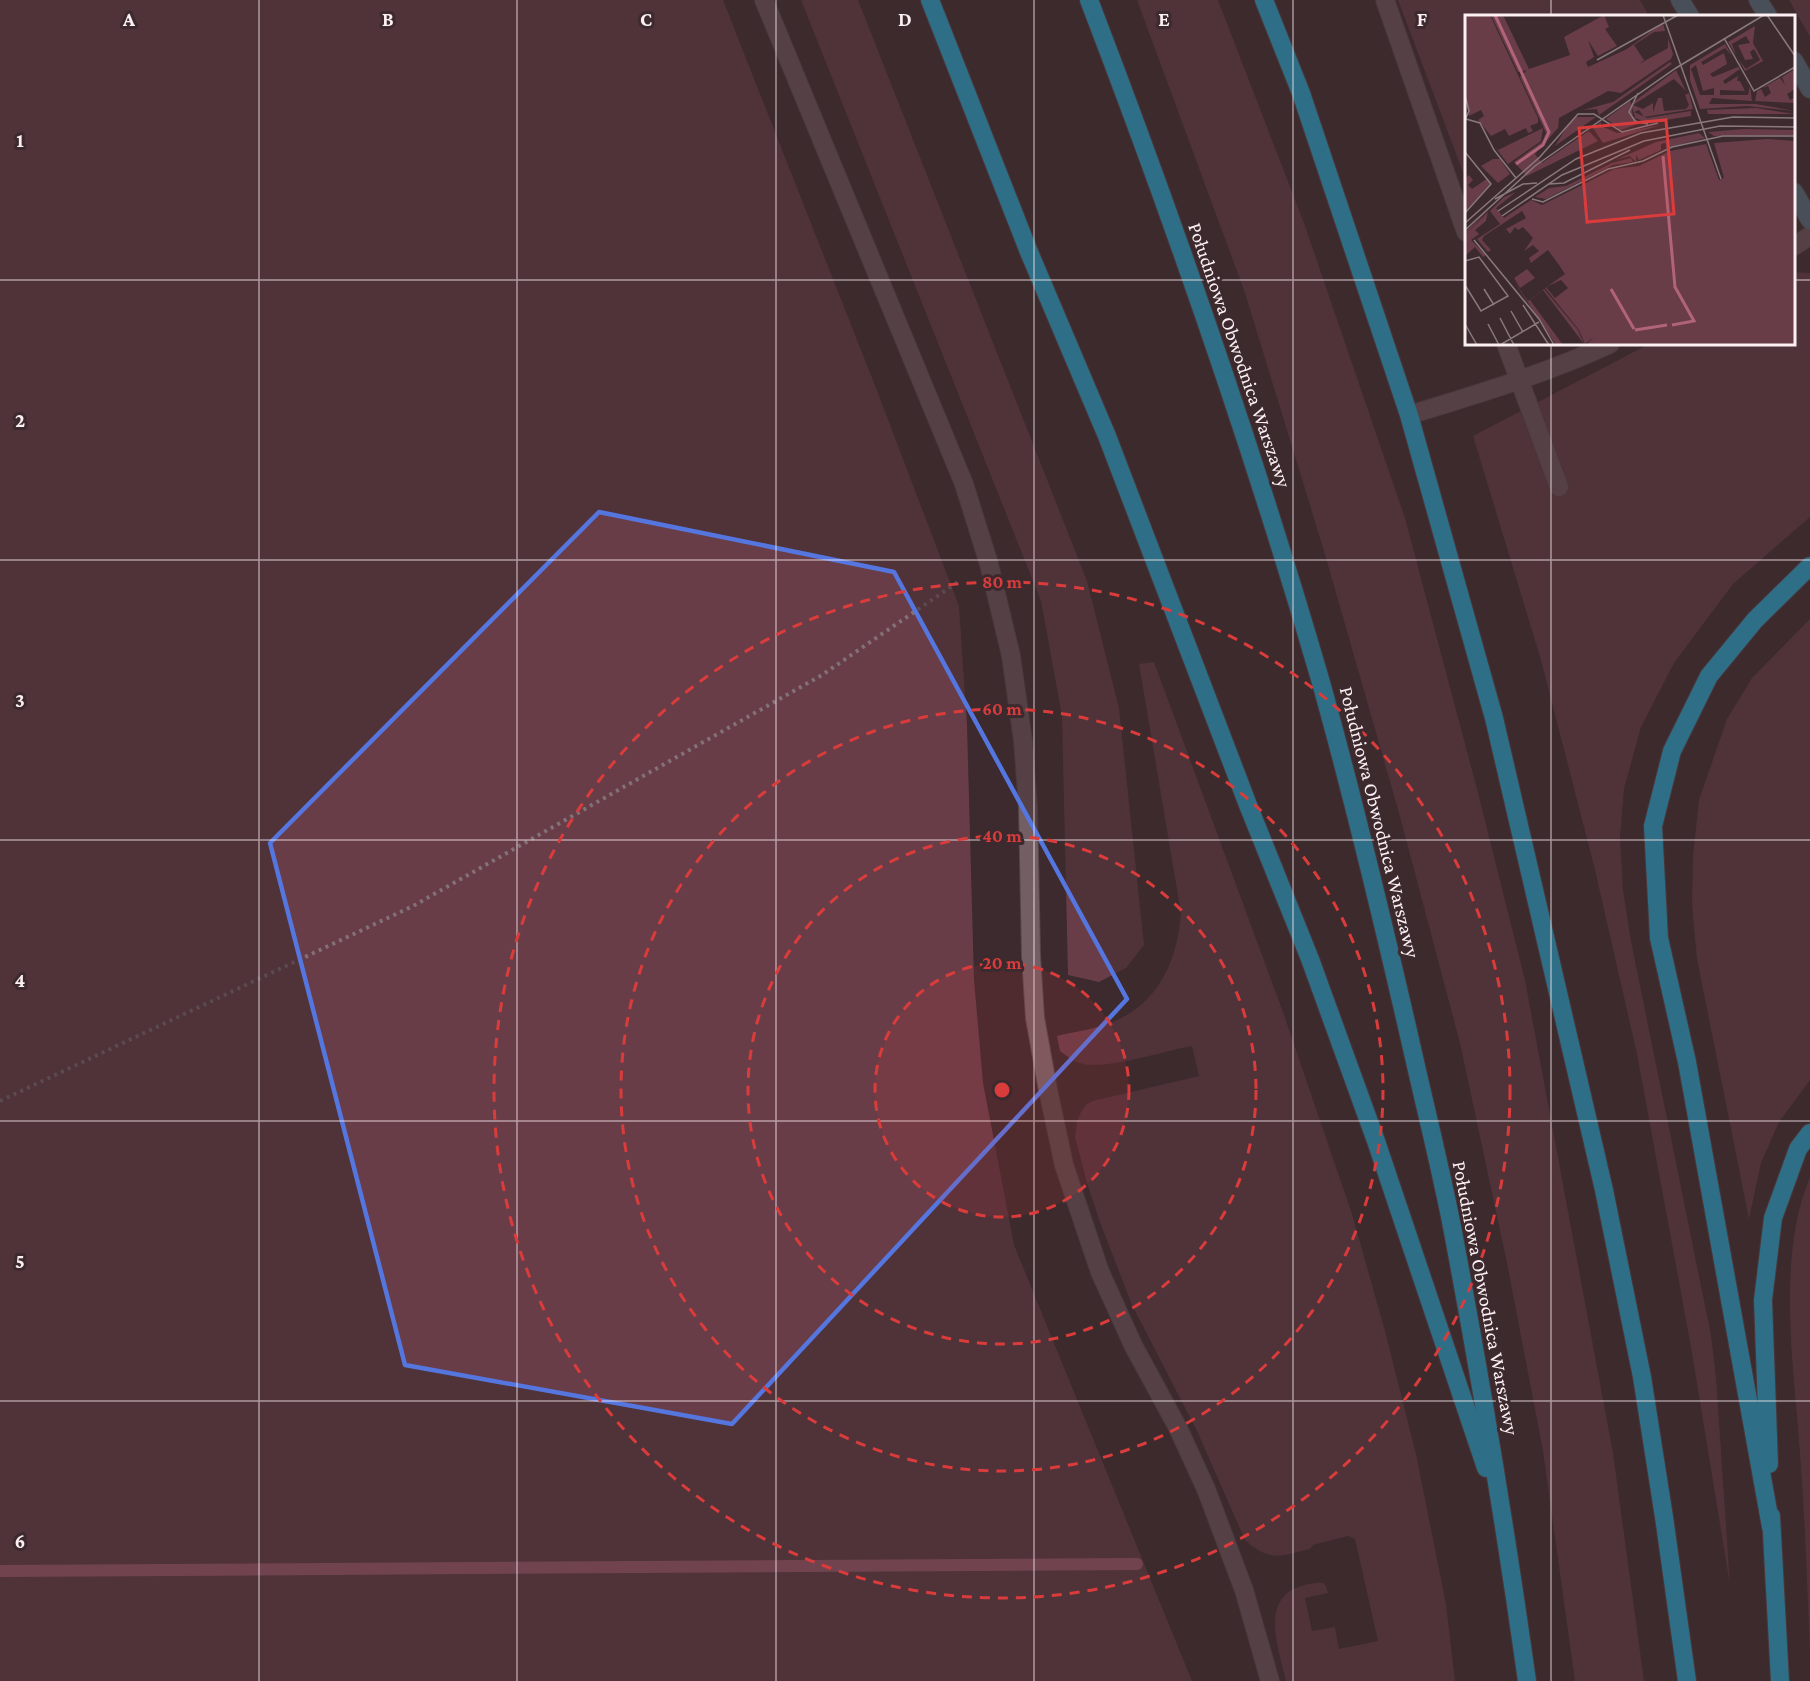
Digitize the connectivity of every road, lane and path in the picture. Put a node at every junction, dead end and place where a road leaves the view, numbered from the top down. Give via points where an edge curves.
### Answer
1 (764, 0) edge
2 (930, 0) edge
3 (1089, 0) edge
4 (1264, 0) edge
5 (1385, 0) edge
6 (1680, 0) edge
7 (1758, 0) edge
8 (1689, 15) edge
9 (1767, 15) edge
10 (1795, 63) edge
11 (1810, 88) edge
12 (1795, 194) edge
13 (1810, 220) edge
14 (1465, 226) edge
15 (1810, 236) edge
16 (1795, 245) edge
17 (1506, 345) edge
18 (1608, 345) edge
19 (1519, 381) junction
20 (1410, 415) junction
21 (1558, 487) dead end
22 (1810, 566) edge
23 (969, 574) dead end
24 (0, 1101) edge
25 (1810, 1133) edge
26 (1505, 1526) junction
27 (1771, 1527) junction
28 (1270, 1681) edge
29 (1527, 1681) edge
30 (1687, 1681) edge
31 (1780, 1681) edge

1 - 28 street via 964,484 989,564 1011,656 1023,741 1035,1018 1064,1164 1100,1272 1206,1488 1244,1590
2 - 26 highway via 1029,252 1107,436 1310,959 1376,1141
3 - 26 highway, Południowa Obwodnica Warszawy via 1214,342 1324,694 1379,904 1452,1228
4 - 20 highway via 1302,93
5 - 14 street
6 - 8 main road
7 - 9 main road
10 - 11 main road
12 - 13 main road
15 - 16 street
17 - 19 street
18 - 19 street
19 - 20 street
19 - 21 street
20 - 30 highway via 1494,718 1604,1190 1644,1389
22 - 27 highway via 1755,620 1709,676 1672,751 1653,826 1659,938 1687,1062
23 - 24 path via 822,675 413,906
25 - 27 highway via 1798,1149 1773,1218 1763,1300
26 - 29 highway, Południowa Obwodnica Warszawy
27 - 31 highway

